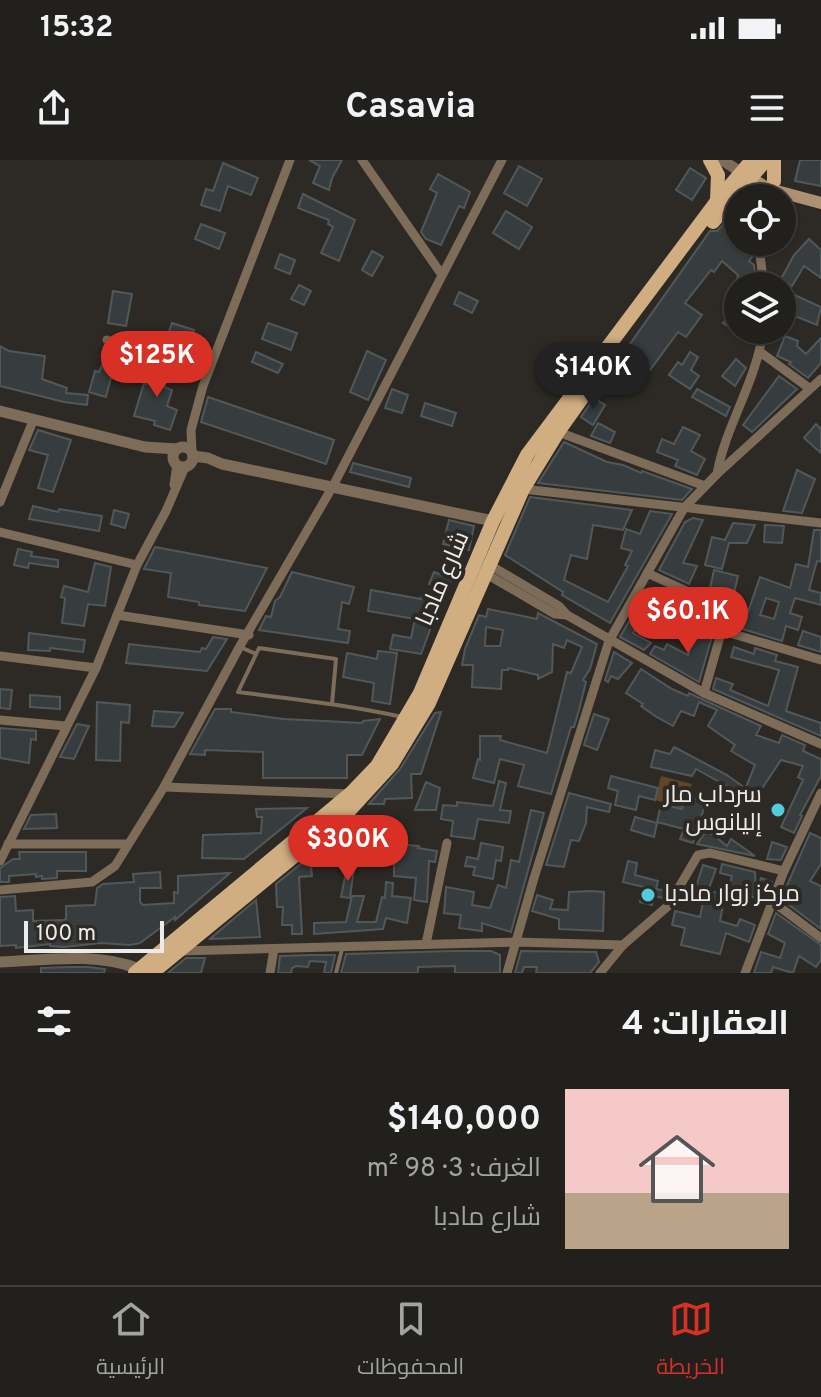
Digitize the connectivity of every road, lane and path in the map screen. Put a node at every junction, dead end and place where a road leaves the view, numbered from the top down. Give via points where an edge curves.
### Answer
1 (290, 160) edge
2 (362, 160) edge
3 (502, 160) edge
4 (710, 160) edge
5 (722, 160) edge
6 (774, 160) edge
7 (751, 167) edge
8 (771, 184) edge
9 (772, 184) edge
10 (796, 195) edge
11 (724, 203) edge
12 (821, 203) edge
13 (720, 206) junction
14 (724, 211) edge
15 (442, 275) junction
16 (107, 340) dead end
17 (761, 344) edge
18 (760, 352) junction
19 (208, 371) junction
20 (821, 379) edge
21 (809, 388) junction
22 (0, 411) edge
23 (33, 421) junction
24 (191, 430) junction
25 (558, 432) junction
26 (145, 447) junction
27 (177, 449) junction
28 (185, 461) junction
29 (717, 474) junction
30 (333, 486) junction
31 (705, 486) junction
32 (523, 489) junction
33 (0, 502) edge
34 (684, 508) junction
35 (493, 521) junction
36 (821, 523) edge
37 (0, 532) edge
38 (137, 565) junction
39 (481, 566) junction
40 (647, 573) junction
41 (117, 615) junction
42 (723, 631) junction
43 (249, 635) junction
44 (609, 641) junction
45 (240, 646) junction
46 (256, 654) junction
47 (0, 656) edge
48 (821, 660) edge
49 (96, 668) junction
50 (704, 693) junction
51 (332, 704) junction
52 (0, 720) edge
53 (412, 721) junction
54 (66, 726) junction
55 (821, 744) edge
56 (164, 787) junction
57 (350, 794) junction
58 (819, 800) edge
59 (447, 843) dead end
60 (8, 844) junction
61 (128, 844) junction
62 (0, 861) edge
63 (784, 871) junction
64 (0, 890) edge
65 (773, 902) junction
66 (821, 938) edge
67 (516, 942) junction
68 (426, 944) junction
69 (623, 945) junction
70 (342, 947) junction
71 (274, 949) junction
72 (179, 951) junction
73 (0, 962) edge
74 (142, 972) edge
75 (270, 973) edge
76 (336, 973) edge
77 (507, 973) edge
78 (600, 973) edge
79 (745, 973) edge

1 - 19 street
2 - 15 street
3 - 15 street
4 - 13 main road via 718,175
5 - 7 street
6 - 9 main road
7 - 8 main road
7 - 13 main road, شارع مادبا
10 - 12 main road
11 - 13 main road, شارع مادبا
13 - 14 street
13 - 25 main road, شارع مادبا
13 - 35 main road, شارع مادبا via 527,455
15 - 30 street
16 - 19 street
17 - 18 street
18 - 21 street
18 - 29 street
19 - 24 street
20 - 21 street
21 - 29 street
22 - 23 street
23 - 26 street
23 - 33 street
24 - 27 street
24 - 28 street
25 - 31 street
25 - 32 main road, شارع مادبا
26 - 27 street
26 - 28 street
27 - 28 street via 173,455
28 - 30 street via 208,458
28 - 38 street
29 - 31 street
30 - 35 street
30 - 43 street
31 - 34 street
32 - 34 street
32 - 39 main road, شارع مادبا
34 - 36 street
34 - 40 street
35 - 39 main road, شارع مادبا
37 - 38 street
38 - 41 street
39 - 44 street via 555,614 567,615
39 - 53 main road, شارع مادبا
40 - 42 street via 724,608 728,616
40 - 44 street
41 - 43 street
41 - 49 street
42 - 48 street
42 - 50 street
43 - 45 street
44 - 50 street
44 - 67 street
45 - 46 lane
45 - 56 street
46 - 51 lane via 259,648 336,659
46 - 51 lane via 238,692
47 - 49 street
49 - 54 street
50 - 55 street
51 - 53 lane
52 - 54 street
53 - 57 main road, شارع مادبا
53 - 72 main road, شارع مادبا via 376,785
54 - 60 street
56 - 57 street
56 - 61 street
57 - 74 main road, شارع مادبا
58 - 63 street
59 - 68 street
60 - 61 street
60 - 62 street
61 - 64 street via 115,866 92,882
63 - 65 street
63 - 69 street via 703,852 668,906
65 - 66 street
65 - 79 street
67 - 68 street
67 - 69 street
67 - 77 street
68 - 70 street
69 - 78 street
70 - 71 street
70 - 76 lane
71 - 72 street
71 - 75 street
72 - 74 main road, شارع مادبا
73 - 74 street via 96,959 126,963

